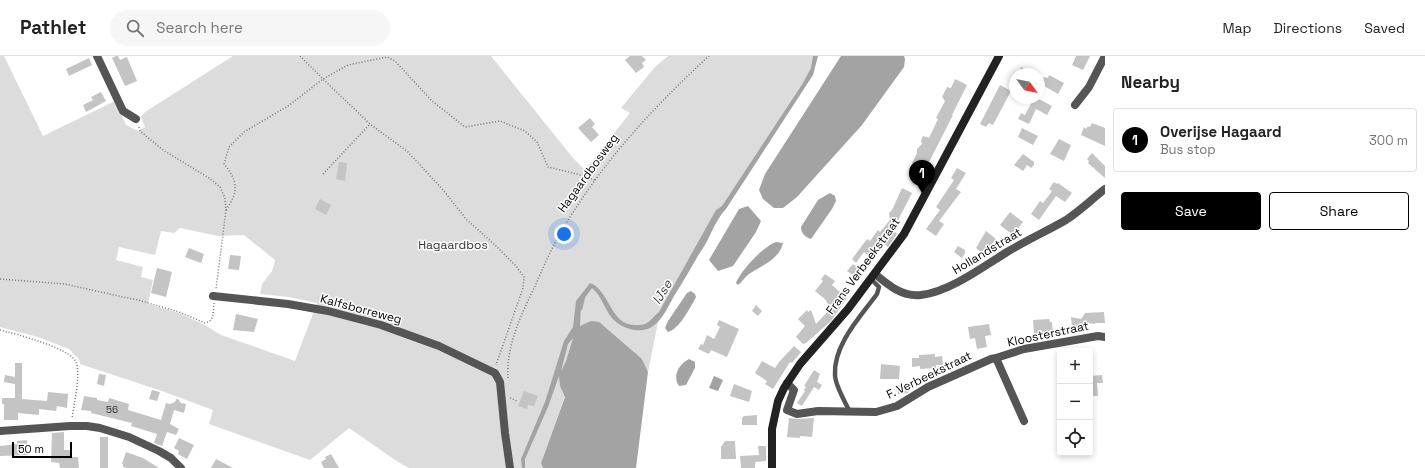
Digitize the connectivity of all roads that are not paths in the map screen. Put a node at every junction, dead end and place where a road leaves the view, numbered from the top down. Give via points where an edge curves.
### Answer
1 (97, 56) edge
2 (1104, 56) edge
3 (997, 57) edge
4 (1075, 105) dead end
5 (136, 119) road end
6 (1105, 189) edge
7 (873, 277) junction
8 (214, 296) road end
9 (1105, 337) edge
10 (996, 358) junction
11 (787, 382) junction
12 (850, 412) junction
13 (1024, 421) dead end
14 (0, 431) edge
15 (182, 468) edge
16 (510, 468) edge
17 (772, 468) edge

1 - 5 street via 124,110
2 - 4 street via 1089,87
3 - 7 main road, Frans Verbeekstraat via 904,234
6 - 7 street, Hollandstraat via 1067,219 955,284 921,295 908,295
7 - 11 main road, Frans Verbeekstraat
7 - 12 lane via 879,288 877,294 843,341 834,375
8 - 16 street, Kalfsborreweg via 288,304 381,325 439,346 495,373 500,382
9 - 10 street, Kloosterstraat via 1098,336 1024,349
10 - 12 street, F. Verbeekstraat via 928,387 897,406 876,412
10 - 13 street
11 - 12 street, F. Verbeekstraat via 794,390 787,410 797,414 818,410
11 - 17 main road, Frans Verbeekstraat via 778,401 772,429
14 - 15 street via 87,426 122,434 165,454

